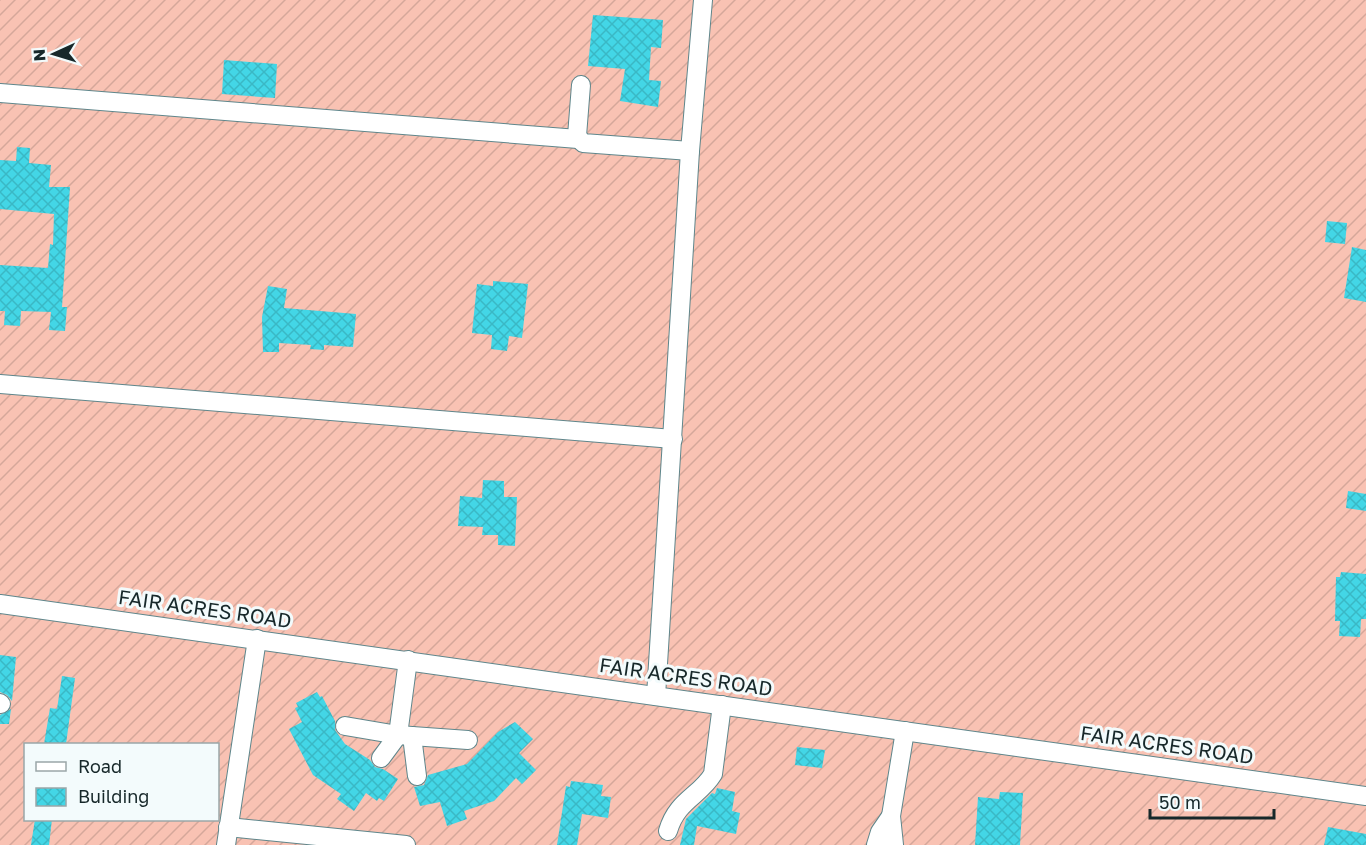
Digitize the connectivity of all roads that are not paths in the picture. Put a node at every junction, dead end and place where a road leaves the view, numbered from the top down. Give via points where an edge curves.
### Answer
1 (703, 0) edge
2 (581, 85) dead end
3 (0, 93) edge
4 (578, 139) junction
5 (690, 151) junction
6 (0, 384) edge
7 (673, 439) junction
8 (0, 604) edge
9 (257, 639) junction
10 (408, 660) junction
11 (656, 696) junction
12 (722, 705) junction
13 (345, 726) dead end
14 (905, 731) junction
15 (405, 736) junction
16 (468, 740) dead end
17 (381, 758) dead end
18 (417, 776) dead end
19 (1366, 796) edge
20 (891, 816) junction
21 (668, 831) dead end
22 (227, 836) edge
23 (406, 845) edge
24 (876, 845) edge
25 (894, 845) edge

1 - 5 street
2 - 4 street
3 - 4 street
4 - 5 street via 583,143
5 - 7 street
6 - 7 street
7 - 11 street
8 - 9 street, FAIR ACRES ROAD
9 - 10 street, FAIR ACRES ROAD
9 - 22 street
10 - 11 street, FAIR ACRES ROAD
10 - 15 street
11 - 12 street, FAIR ACRES ROAD
12 - 14 street, FAIR ACRES ROAD
12 - 21 street via 712,774 708,783 683,802
13 - 15 street
14 - 19 street, FAIR ACRES ROAD
14 - 20 street
15 - 16 street
15 - 17 street
15 - 18 street
20 - 24 street
20 - 25 street
22 - 23 street

